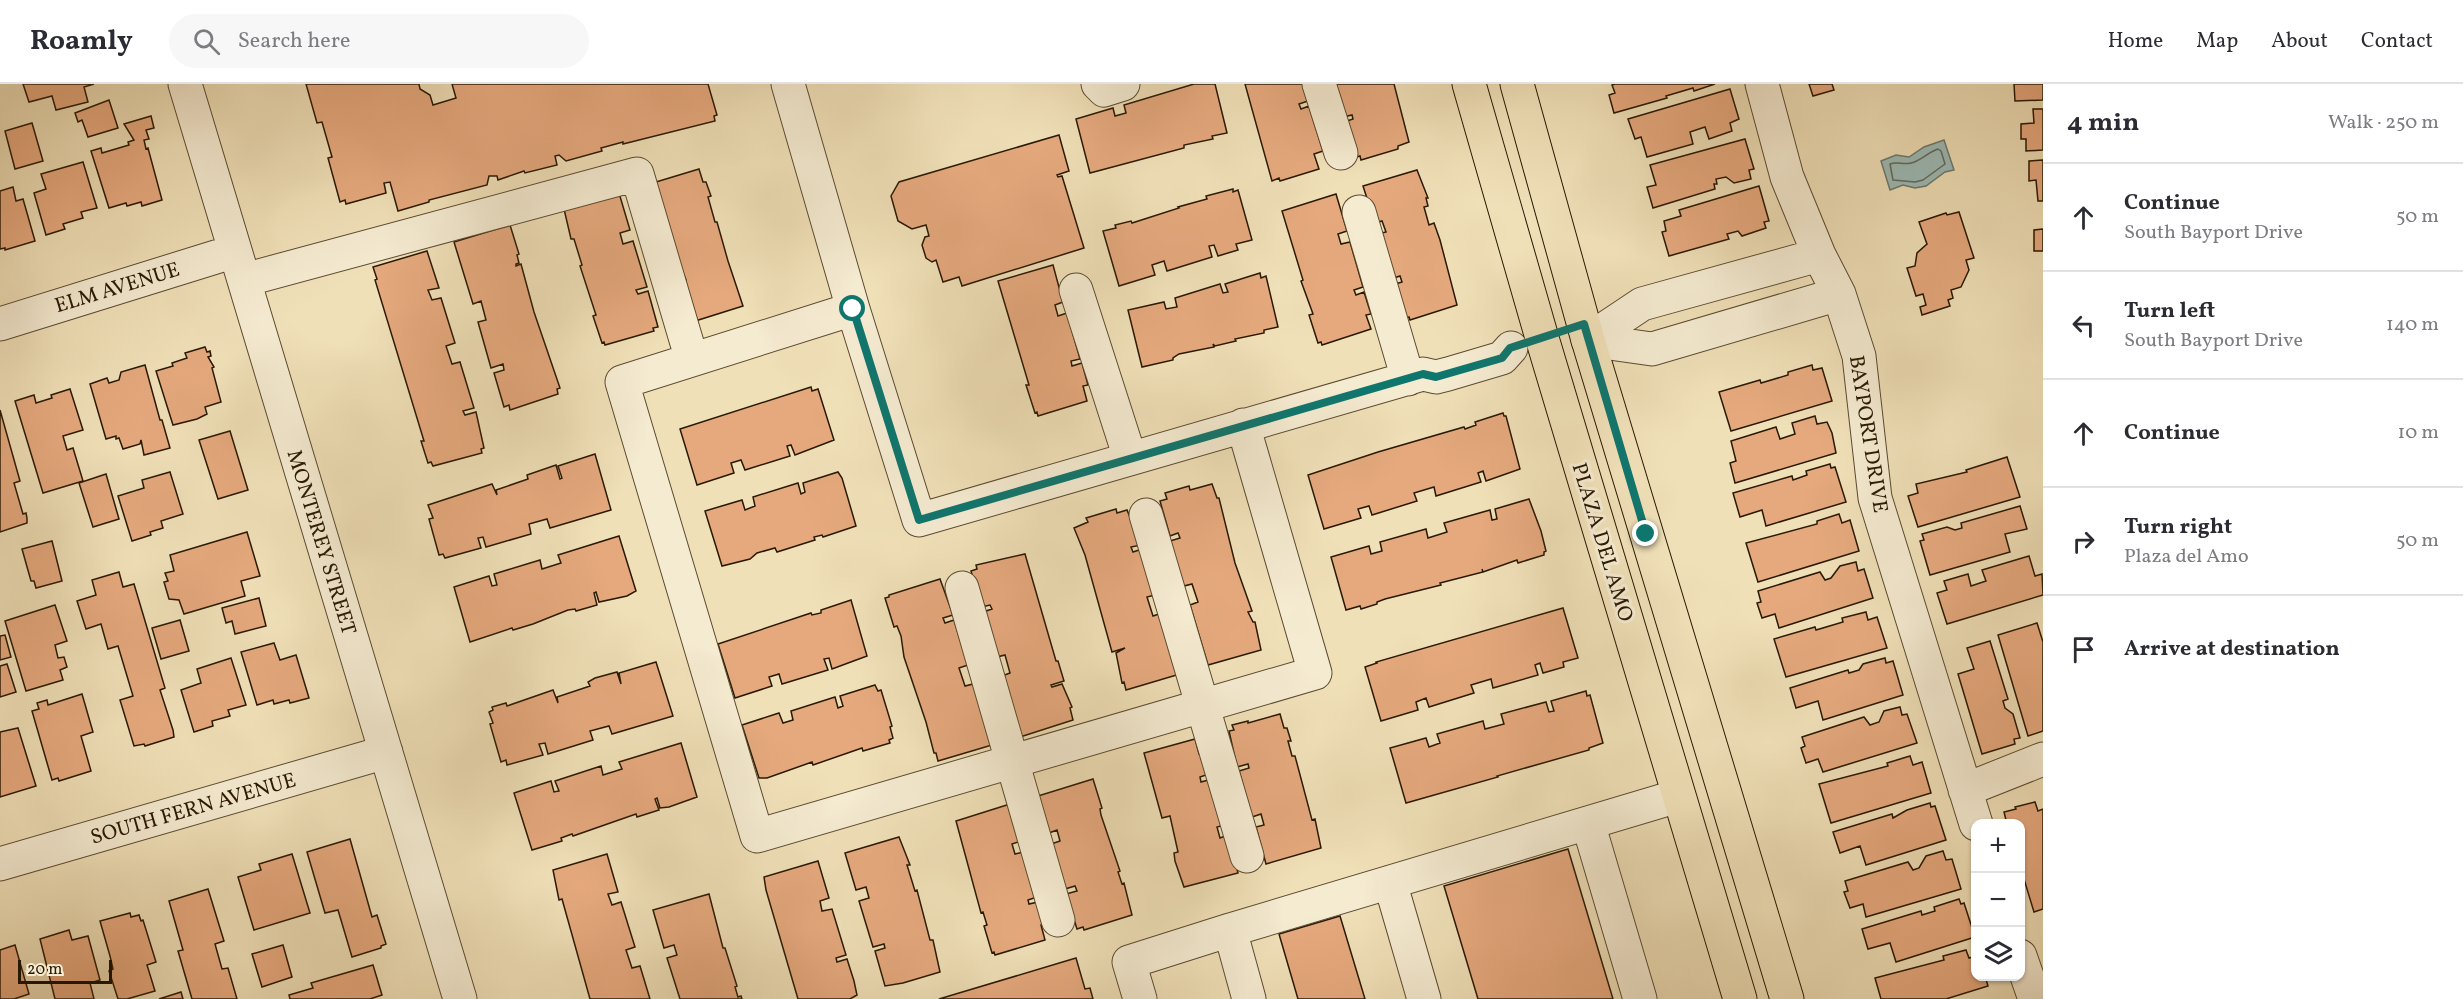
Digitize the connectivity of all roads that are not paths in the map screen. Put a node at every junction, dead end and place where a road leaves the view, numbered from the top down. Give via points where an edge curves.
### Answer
1 (185, 84) edge
2 (788, 84) edge
3 (1098, 84) edge
4 (1123, 84) edge
5 (1319, 84) edge
6 (1469, 84) edge
7 (1517, 84) edge
8 (1762, 84) edge
9 (1341, 153) dead end
10 (1359, 212) dead end
11 (1819, 255) junction
12 (239, 265) junction
13 (1732, 279) junction
14 (1076, 290) dead end
15 (1839, 294) junction
16 (853, 309) junction
17 (1743, 321) junction
18 (0, 324) edge
19 (1586, 332) junction
20 (1542, 338) junction
21 (692, 360) junction
22 (1416, 376) junction
23 (1243, 425) junction
24 (1130, 458) junction
25 (1146, 515) dead end
26 (962, 588) dead end
27 (1203, 705) junction
28 (386, 752) junction
29 (2043, 759) edge
30 (1011, 762) junction
31 (1965, 790) junction
32 (1678, 796) junction
33 (1974, 819) edge
34 (1588, 823) junction
35 (1247, 856) dead end
36 (0, 864) edge
37 (1390, 882) junction
38 (1058, 920) dead end
39 (1230, 930) junction
40 (2025, 970) edge
41 (460, 999) edge
42 (1140, 999) edge
43 (1249, 999) edge
44 (1424, 999) edge
45 (1640, 999) edge
46 (1740, 999) edge
47 (1787, 999) edge
48 (2035, 999) edge

1 - 12 street, MONTEREY STREET
2 - 16 street
3 - 4 street via 1104,90
5 - 9 street
6 - 20 main road, PLAZA DEL AMO
7 - 19 main road, PLAZA DEL AMO
8 - 11 street, BAYPORT DRIVE via 1787,177
10 - 22 street
11 - 13 street
11 - 15 street, BAYPORT DRIVE
12 - 18 street, ELM AVENUE
12 - 21 street, ELM AVENUE via 637,174
12 - 28 street, MONTEREY STREET
13 - 17 street
13 - 19 street via 1642,304
14 - 24 street
15 - 17 street
15 - 31 street, BAYPORT DRIVE via 1859,356 1875,498
16 - 21 street
16 - 24 street via 919,520
17 - 19 street via 1652,348
19 - 20 main road
19 - 47 main road, PLAZA DEL AMO
20 - 22 street via 1510,348 1496,344 1432,363
20 - 32 main road, PLAZA DEL AMO
21 - 30 street via 622,382 757,836
22 - 23 street
23 - 24 street
23 - 27 street via 1315,673
25 - 27 street
26 - 30 street
27 - 30 street
27 - 35 street
28 - 36 street, SOUTH FERN AVENUE
28 - 41 street, MONTEREY STREET
29 - 31 street
30 - 38 street
31 - 33 street, BAYPORT DRIVE
32 - 34 street
32 - 46 main road, PLAZA DEL AMO
34 - 37 street
34 - 45 street
37 - 39 street
37 - 44 street
39 - 42 street via 1129,962
39 - 43 street
40 - 48 street

